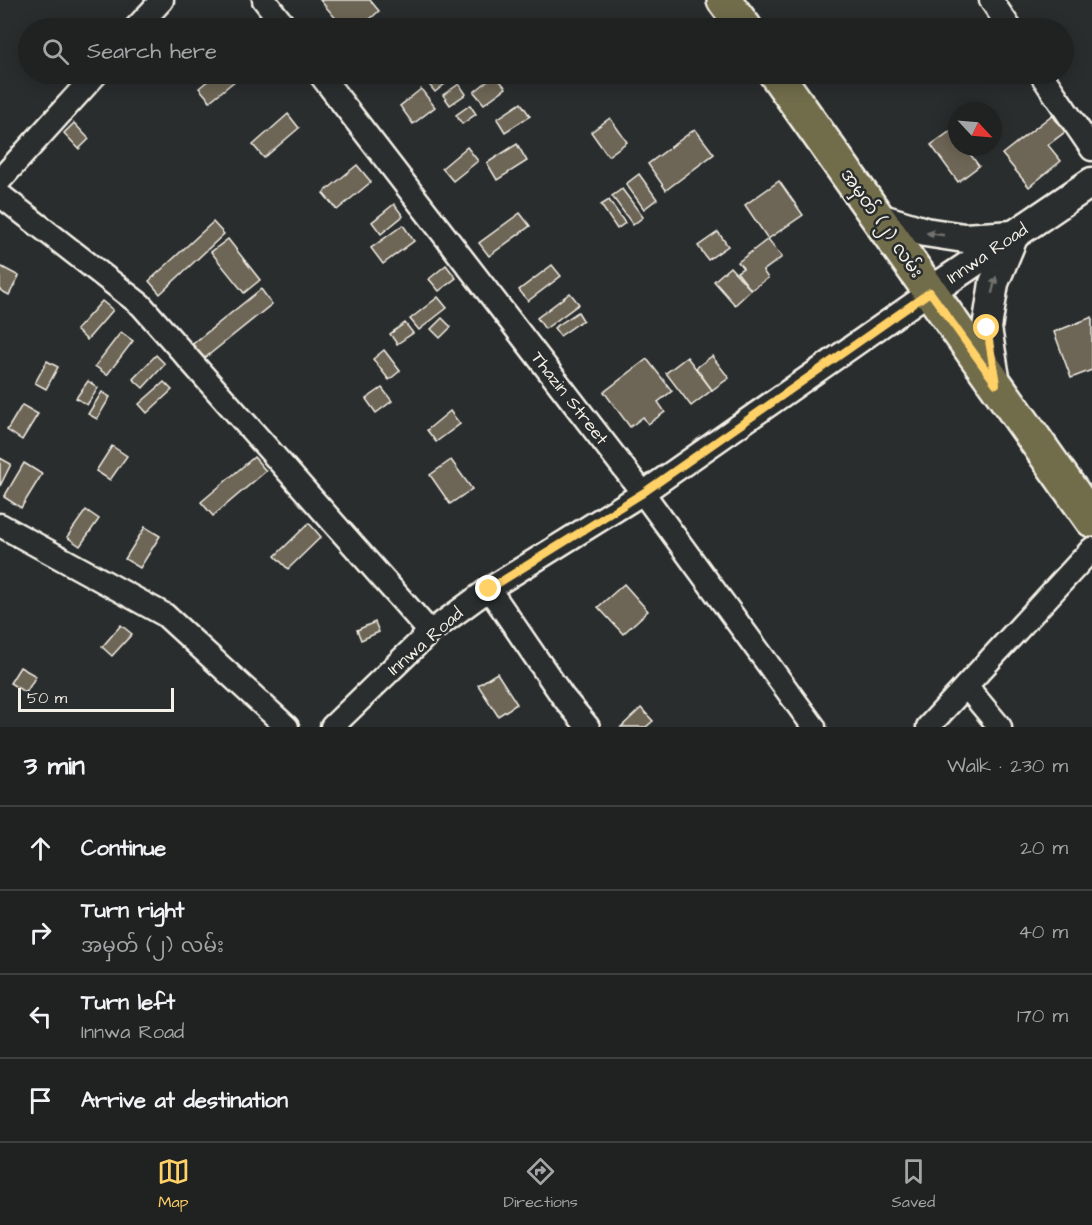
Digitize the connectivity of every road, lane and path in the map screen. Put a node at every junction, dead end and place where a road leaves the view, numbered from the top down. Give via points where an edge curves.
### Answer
1 (162, 0) edge
2 (264, 0) edge
3 (724, 0) edge
4 (991, 0) edge
5 (145, 18) edge
6 (278, 18) edge
7 (738, 18) edge
8 (1003, 18) edge
9 (87, 84) edge
10 (328, 84) edge
11 (783, 84) edge
12 (1048, 84) edge
13 (1092, 149) edge
14 (0, 180) edge
15 (1092, 182) edge
16 (0, 195) edge
17 (879, 218) junction
18 (1014, 235) junction
19 (930, 292) junction
20 (996, 384) junction
21 (643, 493) junction
22 (1092, 520) edge
23 (0, 525) edge
24 (1092, 549) edge
25 (489, 589) junction
26 (430, 632) junction
27 (966, 686) junction
28 (287, 727) edge
29 (332, 727) edge
30 (588, 727) edge
31 (814, 727) edge
32 (928, 727) edge
33 (1000, 727) edge

1 - 5 street
2 - 6 street
3 - 7 main road
4 - 8 street
9 - 14 street
10 - 21 street, Thazin Street
11 - 17 main road, အမှတ် (၂) လမ်း
12 - 13 street
15 - 18 street, Innwa Road
16 - 26 street via 141,305
18 -> 17 street via 964,238 925,232
17 - 19 main road, အမှတ် (၂) လမ်း
18 - 19 street, Innwa Road
20 -> 18 street via 987,328 994,283
19 - 20 main road, အမှတ် (၂) လမ်း
19 - 21 street, Innwa Road
20 - 22 main road, အမှတ် (၂) လမ်း
21 - 25 street, Innwa Road
21 - 31 street, Thazin Street
23 - 28 street via 165,615
24 - 27 street
25 - 26 street, Innwa Road
25 - 30 street via 563,698
26 - 29 street, Innwa Road
27 - 32 street
27 - 33 street

